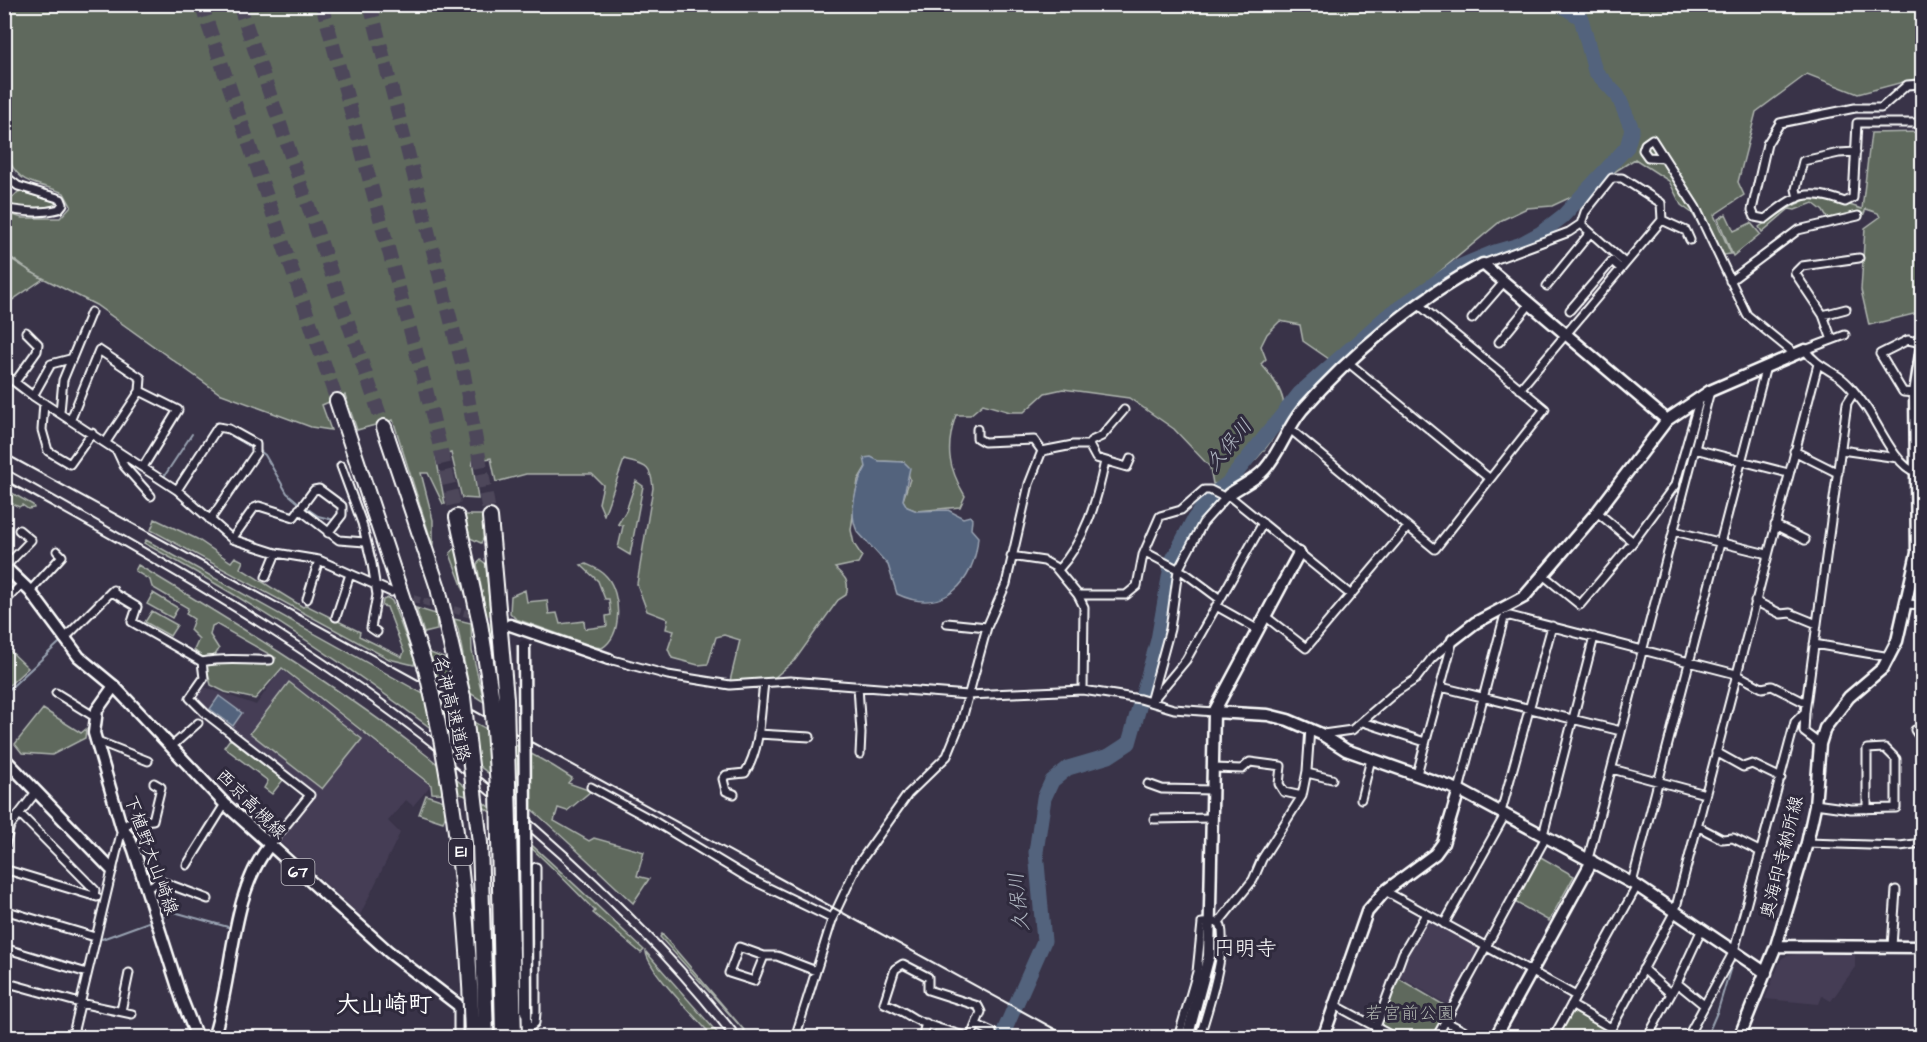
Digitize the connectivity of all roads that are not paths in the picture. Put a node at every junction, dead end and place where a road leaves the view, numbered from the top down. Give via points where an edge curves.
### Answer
1 (1923, 84) edge
2 (1923, 123) edge
3 (1856, 152) junction
4 (1664, 158) dead end
5 (9, 179) dead end
6 (1798, 198) junction
7 (4, 208) edge
8 (1858, 216) dead end
9 (1662, 220) junction
10 (1581, 224) junction
11 (1590, 233) junction
12 (1690, 240) dead end
13 (1859, 258) dead end
14 (1483, 264) junction
15 (1623, 266) junction
16 (1730, 281) junction
17 (1504, 282) junction
18 (1547, 286) dead end
19 (1418, 304) junction
20 (1530, 304) junction
21 (1846, 309) dead end
22 (1570, 310) dead end
23 (90, 312) dead end
24 (1823, 315) junction
25 (1472, 320) dead end
26 (26, 332) dead end
27 (1566, 334) junction
28 (1845, 335) dead end
29 (1832, 340) junction
30 (1499, 342) dead end
31 (1923, 342) edge
32 (1923, 347) edge
33 (1800, 352) junction
34 (70, 359) junction
35 (1350, 363) junction
36 (1818, 364) junction
37 (1766, 366) junction
38 (4, 374) edge
39 (15, 382) junction
40 (1520, 388) junction
41 (1710, 391) junction
42 (140, 392) junction
43 (1854, 392) junction
44 (1915, 393) junction
45 (33, 396) junction
46 (1700, 398) junction
47 (337, 401) tunnel mouth
48 (44, 403) junction
49 (1124, 410) dead end
50 (60, 412) junction
51 (70, 419) junction
52 (1667, 420) junction
53 (384, 427) tunnel mouth
54 (977, 429) dead end
55 (1290, 429) junction
56 (92, 433) junction
57 (106, 442) junction
58 (1089, 445) junction
59 (116, 448) junction
60 (1695, 449) junction
61 (1841, 450) junction
62 (1042, 451) junction
63 (1794, 451) junction
64 (1131, 458) dead end
65 (1898, 458) junction
66 (1105, 461) junction
67 (1741, 461) junction
68 (143, 466) junction
69 (341, 466) dead end
70 (1838, 472) junction
71 (1916, 472) junction
72 (1788, 473) junction
73 (1490, 479) junction
74 (177, 490) junction
75 (1221, 494) junction
76 (151, 496) dead end
77 (299, 509) junction
78 (1597, 512) junction
79 (456, 517) tunnel mouth
80 (490, 517) tunnel mouth
81 (210, 520) junction
82 (1263, 524) junction
83 (1774, 525) junction
84 (1408, 527) junction
85 (19, 530) dead end
86 (1674, 531) junction
87 (328, 533) junction
88 (232, 539) junction
89 (1805, 540) dead end
90 (365, 542) junction
91 (1633, 542) junction
92 (1720, 542) junction
93 (57, 551) dead end
94 (1145, 552) junction
95 (276, 553) junction
96 (1299, 553) junction
97 (1920, 553) edge
98 (1767, 554) junction
99 (1011, 556) junction
100 (319, 560) junction
101 (5, 567) edge
102 (1173, 568) junction
103 (1058, 570) junction
104 (350, 574) junction
105 (1543, 575) junction
106 (266, 577) dead end
107 (26, 587) junction
108 (376, 587) junction
109 (391, 592) dead end
110 (1078, 595) junction
111 (1351, 595) junction
112 (307, 599) dead end
113 (1755, 601) junction
114 (4, 602) edge
115 (1218, 603) junction
116 (1907, 604) junction
117 (1923, 605) edge
118 (336, 616) dead end
119 (1264, 616) junction
120 (947, 623) dead end
121 (1817, 624) junction
122 (510, 625) tunnel mouth
123 (1551, 626) junction
124 (987, 627) junction
125 (1257, 629) junction
126 (524, 631) junction
127 (377, 632) dead end
128 (1594, 637) junction
129 (64, 639) junction
130 (1453, 640) junction
131 (1814, 644) junction
132 (1642, 650) junction
133 (1890, 657) junction
134 (609, 659) joint
135 (270, 660) dead end
136 (202, 662) junction
137 (1689, 662) junction
138 (1736, 674) junction
139 (764, 683) junction
140 (114, 686) junction
141 (858, 686) junction
142 (1441, 687) junction
143 (1083, 690) junction
144 (56, 693) dead end
145 (969, 695) junction
146 (1483, 697) junction
147 (499, 700) junction
148 (1145, 701) junction
149 (1806, 703) junction
150 (1529, 708) junction
151 (1214, 712) junction
152 (1804, 712) junction
153 (95, 717) junction
154 (1573, 719) junction
155 (1363, 722) junction
156 (198, 723) dead end
157 (1310, 728) junction
158 (1915, 730) dead end
159 (1621, 731) junction
160 (758, 734) junction
161 (1321, 734) junction
162 (810, 737) dead end
163 (95, 740) junction
164 (1923, 740) edge
165 (1425, 742) junction
166 (1820, 744) junction
167 (172, 746) junction
168 (1716, 752) junction
169 (860, 754) dead end
170 (4, 758) edge
171 (1371, 759) junction
172 (148, 761) dead end
173 (1214, 768) junction
174 (1612, 769) junction
175 (1307, 773) junction
176 (1418, 774) junction
177 (1781, 777) junction
178 (1332, 779) dead end
179 (1658, 781) junction
180 (154, 783) dead end
181 (1148, 784) dead end
182 (591, 787) dead end
183 (1213, 790) junction
184 (1459, 790) junction
185 (36, 792) junction
186 (734, 794) dead end
187 (1705, 794) junction
188 (1302, 795) junction
189 (1361, 800) dead end
190 (225, 804) junction
191 (1815, 804) junction
192 (1867, 809) junction
193 (1503, 813) junction
194 (20, 814) junction
195 (1213, 818) junction
196 (1154, 819) dead end
197 (1697, 826) junction
198 (123, 829) junction
199 (1545, 836) junction
200 (1806, 843) junction
201 (1923, 843) edge
202 (269, 846) junction
203 (4, 850) edge
204 (1761, 852) junction
205 (1590, 860) junction
206 (187, 864) dead end
207 (536, 867) dead end
208 (4, 869) edge
209 (111, 869) junction
210 (1634, 884) junction
211 (147, 888) junction
212 (1896, 890) dead end
213 (1385, 891) junction
214 (94, 896) junction
215 (104, 899) junction
216 (208, 899) dead end
217 (4, 910) edge
218 (1675, 911) junction
219 (1426, 914) junction
220 (833, 918) junction
221 (1215, 922) junction
222 (1444, 924) junction
223 (1702, 929) junction
224 (95, 936) junction
225 (1776, 946) junction
226 (1892, 946) junction
227 (1923, 946) edge
228 (1486, 947) junction
229 (4, 948) edge
230 (1734, 951) junction
231 (764, 956) junction
232 (1643, 969) junction
233 (816, 970) junction
234 (1531, 972) junction
235 (87, 973) junction
236 (129, 973) dead end
237 (1766, 973) junction
238 (4, 982) edge
239 (1677, 983) junction
240 (1671, 994) junction
241 (1576, 996) junction
242 (80, 1003) junction
243 (1335, 1005) junction
244 (1571, 1005) junction
245 (1704, 1005) junction
246 (458, 1007) junction
247 (121, 1011) junction
248 (132, 1014) dead end
249 (1445, 1021) junction
250 (926, 1023) junction
251 (977, 1025) junction
252 (1376, 1026) junction
253 (1611, 1028) junction
254 (522, 1035) edge
255 (1384, 1035) edge
256 (1554, 1037) edge
257 (1606, 1037) edge
258 (72, 1038) edge
259 (197, 1038) edge
260 (213, 1038) edge
261 (458, 1038) edge
262 (472, 1038) edge
263 (486, 1038) edge
264 (502, 1038) edge
265 (795, 1038) edge
266 (921, 1038) edge
267 (993, 1038) edge
268 (1178, 1038) edge
269 (1187, 1038) edge
270 (1199, 1038) edge
271 (1323, 1038) edge
272 (1396, 1038) edge
273 (1436, 1038) edge
274 (1477, 1038) edge
275 (1495, 1038) edge
276 (1647, 1038) edge
277 (1687, 1038) edge
278 (1739, 1038) edge

1 - 6 street via 1907,84 1881,108 1855,108 1780,123 1767,144 1752,210 1755,218 1765,219 1789,200
2 - 3 street via 1857,123
3 - 6 street via 1803,161 1796,189
3 - 6 street via 1853,198 1845,202 1819,193
4 - 16 street via 1696,208
5 - 7 street via 18,186 61,199 63,204 50,212
8 - 16 street via 1798,230
9 - 10 street via 1661,203 1622,178 1612,178 1585,212
9 - 12 street via 1686,231
9 - 15 street
10 - 11 street
10 - 14 street
11 - 15 street
11 - 18 street
13 - 24 street via 1802,266 1796,273
14 - 17 street
14 - 19 street
15 - 22 street via 1612,261
15 - 27 street
16 - 33 street via 1746,315
17 - 20 street
17 - 25 street
19 - 35 street
19 - 40 street
20 - 27 street
20 - 30 street
21 - 24 street
23 - 34 street
24 - 29 street
26 - 39 street via 38,344 37,351
27 - 40 street
27 - 52 street
28 - 29 street
29 - 33 street
31 - 44 street via 1908,340 1880,354 1903,392
32 - 44 street, 奥海印寺納所線
33 - 36 street
33 - 37 street
34 - 45 street via 51,364
34 - 50 street
35 - 55 street via 1301,411
35 - 73 street
36 - 43 street via 1840,377
36 - 63 street
37 - 41 street
37 - 67 street
38 - 39 street
39 - 45 street
40 - 73 street via 1545,409
41 - 46 street
41 - 60 street
42 - 51 street via 141,378 99,350
42 - 57 street
42 - 68 street via 178,410
43 - 61 street via 1847,403
43 - 65 street
44 - 71 street, 奥海印寺納所線
45 - 48 street
46 - 52 street
46 - 91 street via 1675,485
47 - 262 highway, 名神高速道路 / E1, bridge via 426,669 446,755 469,940
48 - 50 street
48 - 56 street via 42,430 48,451 70,464
49 - 58 street
50 - 51 street
51 - 56 street
52 - 78 street
53 - 263 highway, 名神高速道路 / E1, bridge via 438,588 463,697 480,843
54 - 62 street via 977,438 984,442 1034,440
55 - 75 street via 1267,467
55 - 84 street
56 - 57 street
57 - 59 street
58 - 62 street
58 - 66 street via 1096,458
59 - 68 street
59 - 76 street via 124,466
60 - 67 street
60 - 86 street
61 - 65 street
61 - 70 street
62 - 99 street via 1029,484
63 - 70 street
63 - 72 street
64 - 66 street via 1127,467
65 - 71 street
66 - 103 street via 1093,511 1080,540
67 - 72 street
67 - 92 street
68 - 74 street
69 - 90 street
70 - 121 street
71 - 97 street, 奥海印寺納所線
72 - 83 street
73 - 84 street via 1434,549
74 - 81 street
74 - 81 street via 218,427 256,444 256,453
75 - 82 street
75 - 94 street via 1204,490 1181,510 1160,516
75 - 102 street
77 - 87 street
77 - 87 street via 319,489 342,506 342,515
77 - 88 street via 294,517 259,506 254,508
78 - 91 street
78 - 105 street
79 - 147 highway, 名神高速道路 / E1
80 - 147 highway, 名神高速道路 / E1
81 - 88 street
82 - 96 street
82 - 115 street
83 - 89 street
83 - 98 street
84 - 111 street
85 - 101 street via 31,540
86 - 92 street
86 - 132 street
87 - 90 street via 339,540
88 - 95 street
90 - 108 street
91 - 105 street via 1580,604
92 - 98 street
92 - 137 street
93 - 107 street via 62,556
94 - 102 street
94 - 110 street via 1132,592
95 - 100 street
95 - 106 street
96 - 111 street
96 - 119 street
97 - 116 street, 奥海印寺納所線
98 - 113 street
99 - 103 street via 1044,561
99 - 124 street via 1006,584
100 - 104 street
100 - 112 street
101 - 107 street, 西京高槻線 / 67
102 - 115 street
102 - 148 street via 1170,629
103 - 110 street
104 - 108 street
104 - 118 street
105 - 130 street via 1524,597 1474,622
107 - 114 street
107 - 129 street, 西京高槻線 / 67
108 - 109 street
108 - 127 street via 370,628
110 - 143 street via 1084,607
111 - 119 street via 1306,648
113 - 121 street via 1781,614 1790,613
113 - 138 street
115 - 125 street
115 - 148 street via 1186,660
116 - 117 street
116 - 133 street, 奥海印寺納所線
119 - 125 street
120 - 124 street
121 - 131 street
122 - 126 street
123 - 128 street
123 - 146 street via 1504,618
123 - 150 street
124 - 145 street
125 - 151 street
126 - 134 street
126 - 254 street, bridge via 526,1012
128 - 132 street
128 - 154 street
129 - 136 street via 113,590 137,607 132,622
129 - 140 street, 西京高槻線 / 67
130 - 142 street
130 - 155 street via 1416,679
131 - 133 street
131 - 149 street
132 - 137 street
132 - 159 street
133 - 166 street, 奥海印寺納所線 via 1832,717
134 - 139 street via 689,679 730,685
135 - 136 street via 239,662 219,658
136 - 202 street via 204,678 190,698 310,795
137 - 138 street
137 - 179 street
138 - 149 street
138 - 168 street
139 - 141 street
139 - 160 street
140 - 153 street
140 - 167 street, 西京高槻線 / 67
141 - 145 street
141 - 169 street
142 - 146 street
142 - 165 street
143 - 145 street
143 - 148 street
144 - 153 street
145 - 220 street via 947,756 908,794 873,842
146 - 150 street
146 - 184 street
147 - 254 highway, 名神高速道路 / E1, bridge
147 - 264 highway, 名神高速道路 / E1, bridge
148 - 151 street via 1174,709
149 - 152 street
150 - 154 street
150 - 193 street
151 - 157 street via 1268,715
151 - 173 street
152 - 166 street via 1804,732
152 - 177 street via 1796,722
153 - 163 street, 下植野大山崎線
154 - 159 street
154 - 199 street
155 - 161 street via 1352,730
155 - 165 street
156 - 167 street
157 - 161 street
157 - 175 street
158 - 164 street
159 - 174 street
160 - 162 street
160 - 186 street via 745,774 726,774 723,779 726,791
161 - 171 street via 1339,747
163 - 172 street
163 - 198 street, 下植野大山崎線
165 - 176 street
166 - 191 street, 奥海印寺納所線
167 - 190 street, 西京高槻線 / 67
168 - 177 street via 1743,767 1752,764
168 - 187 street
170 - 185 street
171 - 176 street
171 - 189 street
173 - 183 street
173 - 188 street via 1242,769 1250,762 1281,766 1279,784 1284,792
174 - 179 street
174 - 205 street
175 - 178 street
175 - 188 street
176 - 184 street
177 - 204 street
179 - 187 street
179 - 210 street
180 - 198 street via 161,787 153,820 130,822
181 - 183 street via 1162,789
182 - 220 street via 750,879
183 - 195 street
184 - 193 street
184 - 213 street via 1443,843 1435,854
185 - 194 street
185 - 209 street
187 - 197 street
188 - 221 street via 1253,880
190 - 202 street, 西京高槻線 / 67
190 - 206 street
191 - 192 street
191 - 200 street, 奥海印寺納所線
192 - 192 street via 1896,808 1896,759 1885,748 1867,749
193 - 199 street
193 - 222 street
194 - 203 street via 10,826
194 - 214 street via 95,890
195 - 196 street
195 - 221 street
197 - 204 street
197 - 218 street
198 - 209 street
198 - 211 street, 下植野大山崎線
199 - 205 street
199 - 228 street
200 - 201 street
200 - 225 street, 奥海印寺納所線
202 - 246 street, 西京高槻線 / 67
202 - 260 street via 252,869 246,889
204 - 230 street
205 - 210 street
205 - 234 street
207 - 254 street via 536,1013 535,1023
208 - 214 street
209 - 215 street
210 - 218 street
210 - 241 street
211 - 216 street via 160,881
211 - 259 street, 下植野大山崎線
212 - 226 street
213 - 219 street
213 - 243 street via 1360,927
214 - 215 street
215 - 224 street
217 - 224 street
218 - 223 street
218 - 232 street
219 - 222 street
219 - 252 street via 1403,953
220 - 233 street
221 - 268 street via 1202,923 1197,972
221 - 269 street
221 - 270 street via 1223,927 1220,954
222 - 228 street
223 - 230 street
223 - 239 street
224 - 235 street
225 - 226 street
225 - 237 street, 奥海印寺納所線
226 - 227 street
228 - 234 street
228 - 249 street
229 - 235 street
230 - 237 street
230 - 245 street
231 - 231 street via 739,947 729,973 754,981
231 - 233 street via 777,956
232 - 240 street
232 - 253 street
233 - 265 street
234 - 241 street
234 - 275 street
235 - 242 street
236 - 247 street
237 - 278 street, 奥海印寺納所線
238 - 242 street
239 - 240 street
239 - 245 street
240 - 276 street
241 - 244 street
242 - 247 street
242 - 258 street
243 - 252 street
243 - 271 street
244 - 253 street
244 - 256 street
245 - 277 street
246 - 261 street
246 - 264 street, 西京高槻線 / 67
247 - 248 street
249 - 273 street
249 - 274 street
250 - 251 street via 967,1037
250 - 251 street via 884,1003 895,969 903,964 928,977 928,990 978,1006 981,1012
250 - 266 street
251 - 267 street via 992,1032
252 - 255 street
253 - 257 street
255 - 272 street

